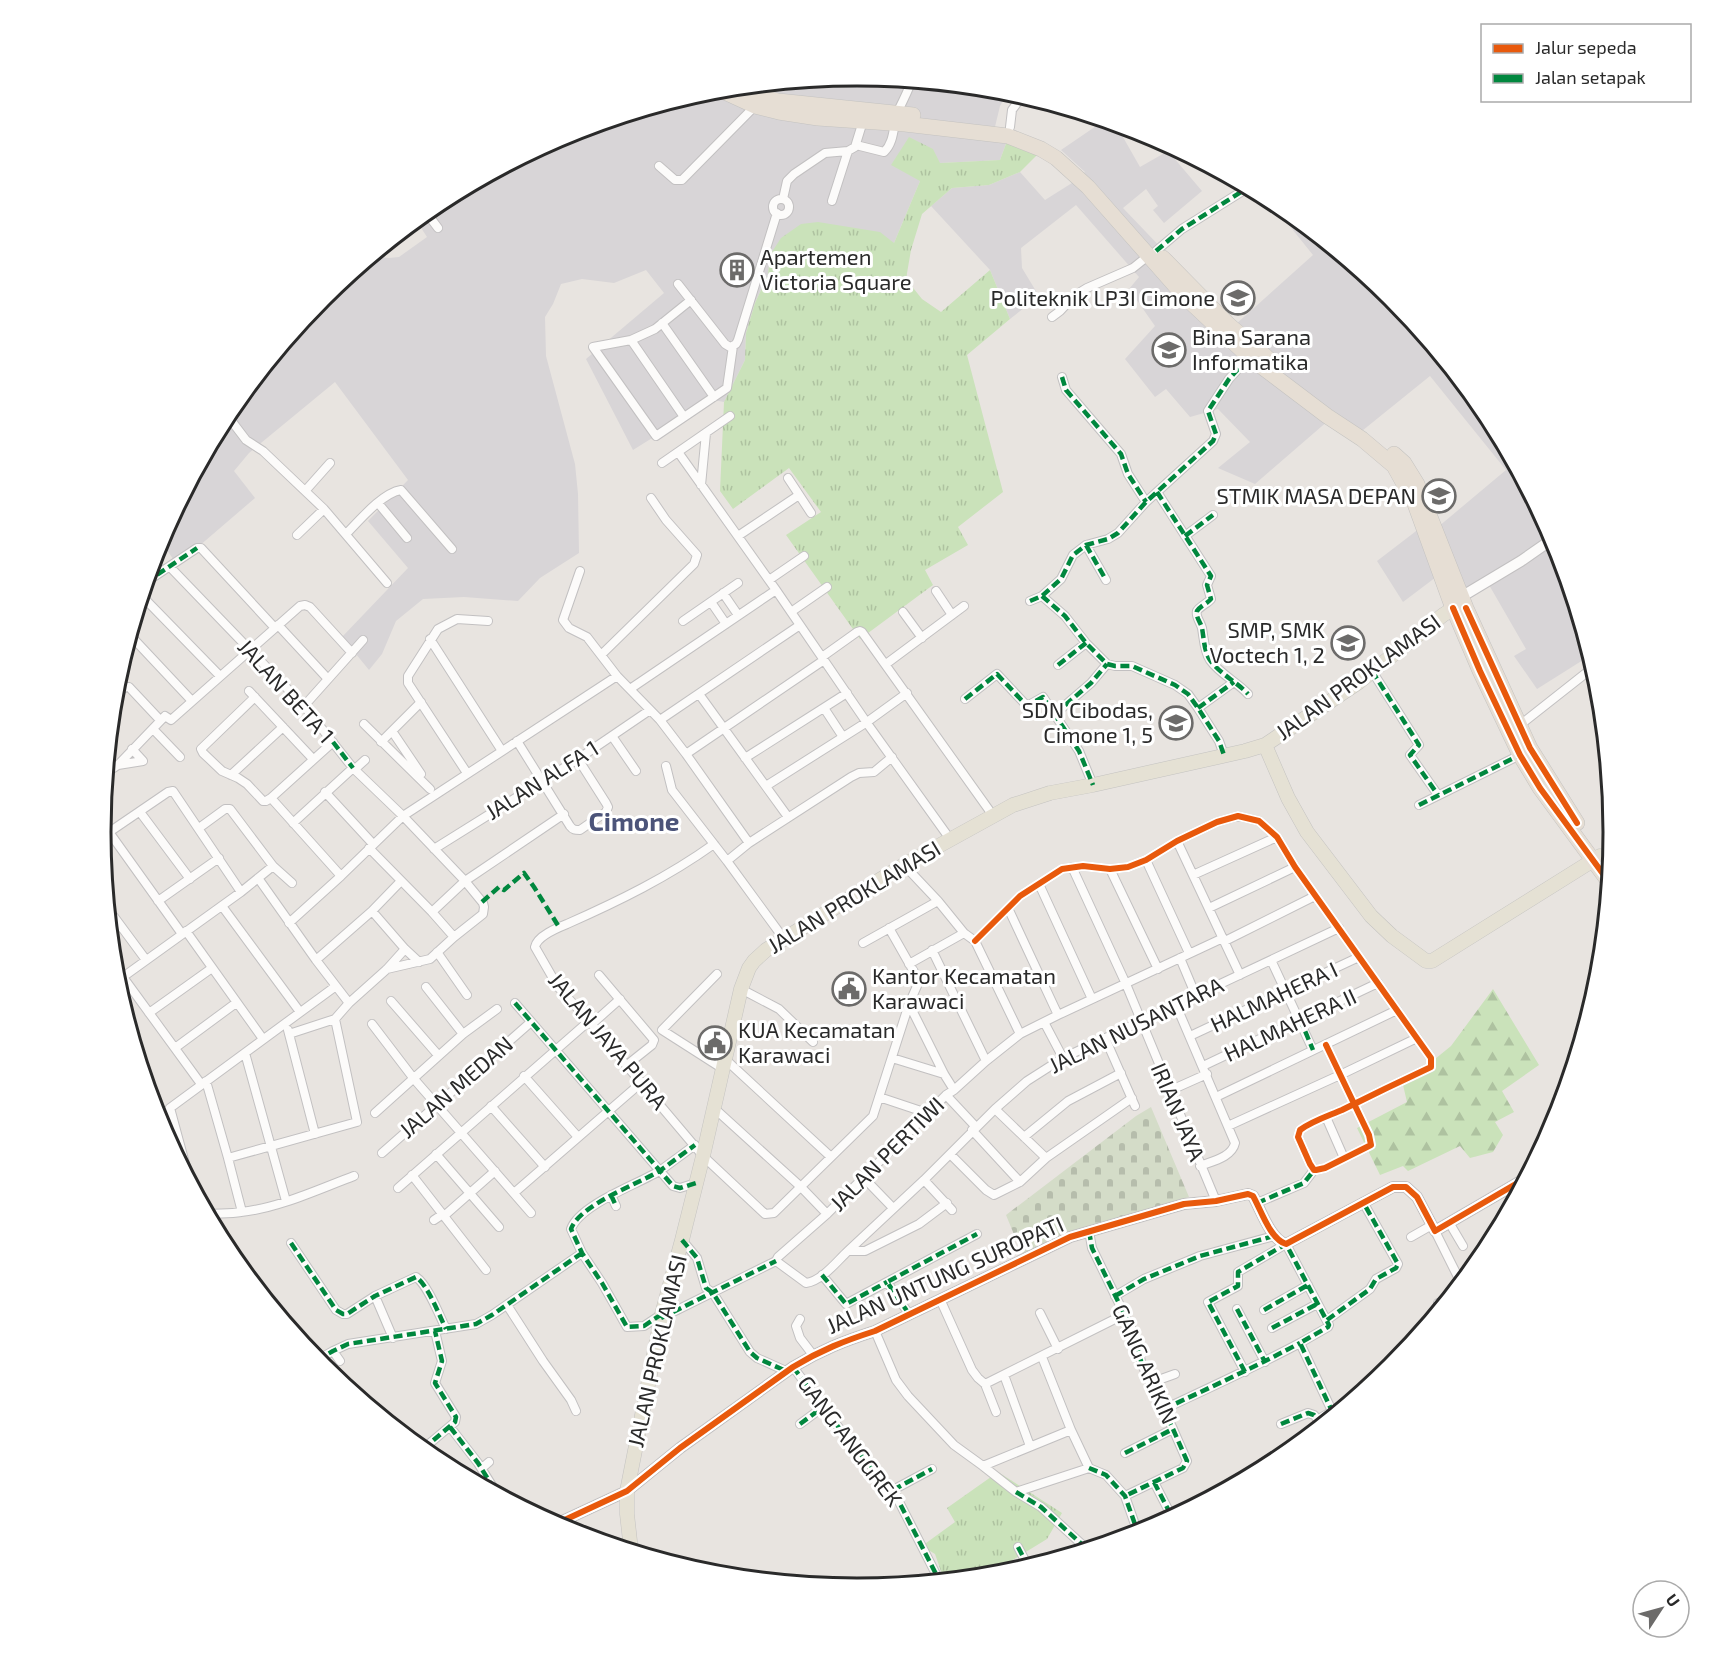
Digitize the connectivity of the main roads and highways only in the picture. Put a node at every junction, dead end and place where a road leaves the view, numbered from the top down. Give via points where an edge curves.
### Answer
1 (751, 94) edge
2 (734, 96) edge
3 (870, 118) junction
4 (894, 118) junction
5 (1152, 254) junction
6 (1458, 602) junction
7 (1265, 745) junction
8 (1597, 859) junction
9 (1603, 863) edge
10 (1602, 869) edge
11 (630, 1542) edge

1 - 3 highway
2 - 3 highway via 779,112 818,118
3 - 4 highway
4 - 5 highway via 1008,136 1041,149 1088,187
4 - 5 highway via 1010,127 1050,144 1089,176
5 - 6 highway via 1186,298 1249,357 1394,466
5 - 6 highway via 1290,377 1371,434 1404,463 1417,484
6 - 7 main road, JALAN PROKLAMASI via 1372,671
6 - 8 highway via 1491,662 1530,748
6 - 8 highway via 1480,671 1521,754 1540,788
7 - 8 main road via 1307,832 1371,916 1426,961 1432,961
7 - 11 main road, JALAN PROKLAMASI via 1050,793 1013,805 904,865 754,961 741,989 661,1316 627,1491
8 - 9 highway
8 - 10 highway

